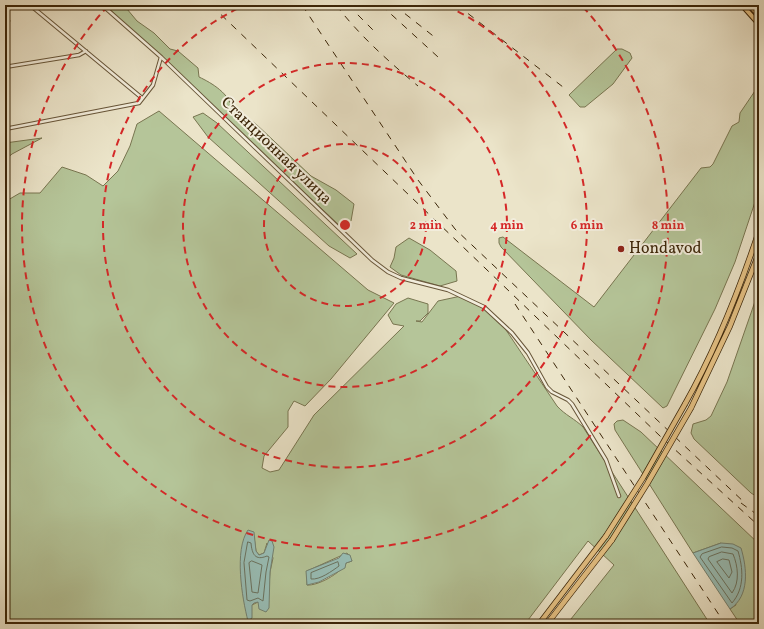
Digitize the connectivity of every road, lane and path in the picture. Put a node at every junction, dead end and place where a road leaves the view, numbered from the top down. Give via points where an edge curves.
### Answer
1 (30, 5) edge
2 (102, 5) edge
3 (742, 5) edge
4 (749, 5) edge
5 (759, 15) edge
6 (759, 24) edge
7 (86, 51) junction
8 (161, 57) junction
9 (5, 67) edge
10 (142, 98) junction
11 (5, 129) edge
12 (759, 231) edge
13 (759, 253) edge
14 (619, 496) dead end
15 (539, 624) edge
16 (547, 624) edge

1 - 7 street
2 - 8 street, Станционная улица
3 - 6 main road
4 - 5 main road
7 - 9 street via 79,55
7 - 10 street
8 - 10 street via 153,85
8 - 14 street, Станционная улица via 372,260 401,278 448,290 484,308 507,328 532,358 547,387 572,404 606,460
10 - 11 street via 139,104
12 - 15 highway, bridge via 738,292 705,367 685,404 606,536
13 - 16 highway, bridge via 730,326 691,408 648,484 612,540

